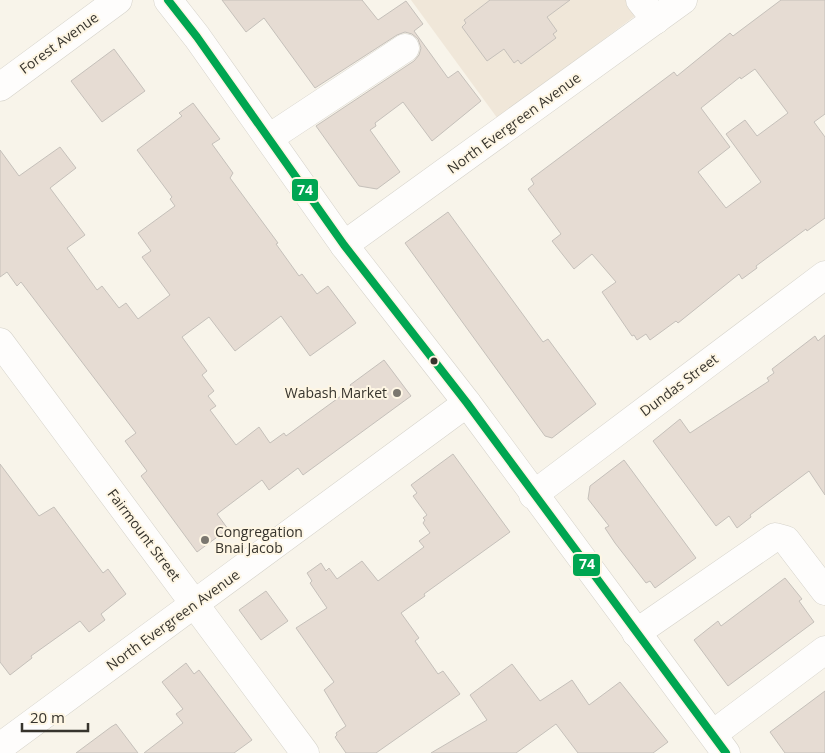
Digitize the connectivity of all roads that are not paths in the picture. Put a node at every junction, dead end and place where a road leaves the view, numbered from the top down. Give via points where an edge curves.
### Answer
1 (118, 0) edge
2 (168, 0) edge
3 (683, 0) edge
4 (648, 10) edge
5 (405, 48) dead end
6 (0, 87) edge
7 (268, 138) junction
8 (344, 245) junction
9 (825, 275) edge
10 (0, 342) edge
11 (467, 404) junction
12 (533, 494) junction
13 (825, 591) edge
14 (195, 604) junction
15 (636, 632) junction
16 (825, 650) edge
17 (720, 744) edge
18 (0, 747) edge
19 (296, 748) edge

1 - 6 street, Forest Avenue
2 - 7 street
3 - 4 street, North Evergreen Avenue
4 - 8 street, North Evergreen Avenue
5 - 7 street
7 - 8 street
8 - 11 street
9 - 12 street, Dundas Street
10 - 14 street, Fairmount Street
11 - 12 street
11 - 14 street, North Evergreen Avenue
12 - 15 street
13 - 15 street via 786,540 775,537
14 - 18 street, North Evergreen Avenue
14 - 19 street, Fairmount Street
15 - 17 street
16 - 17 street

